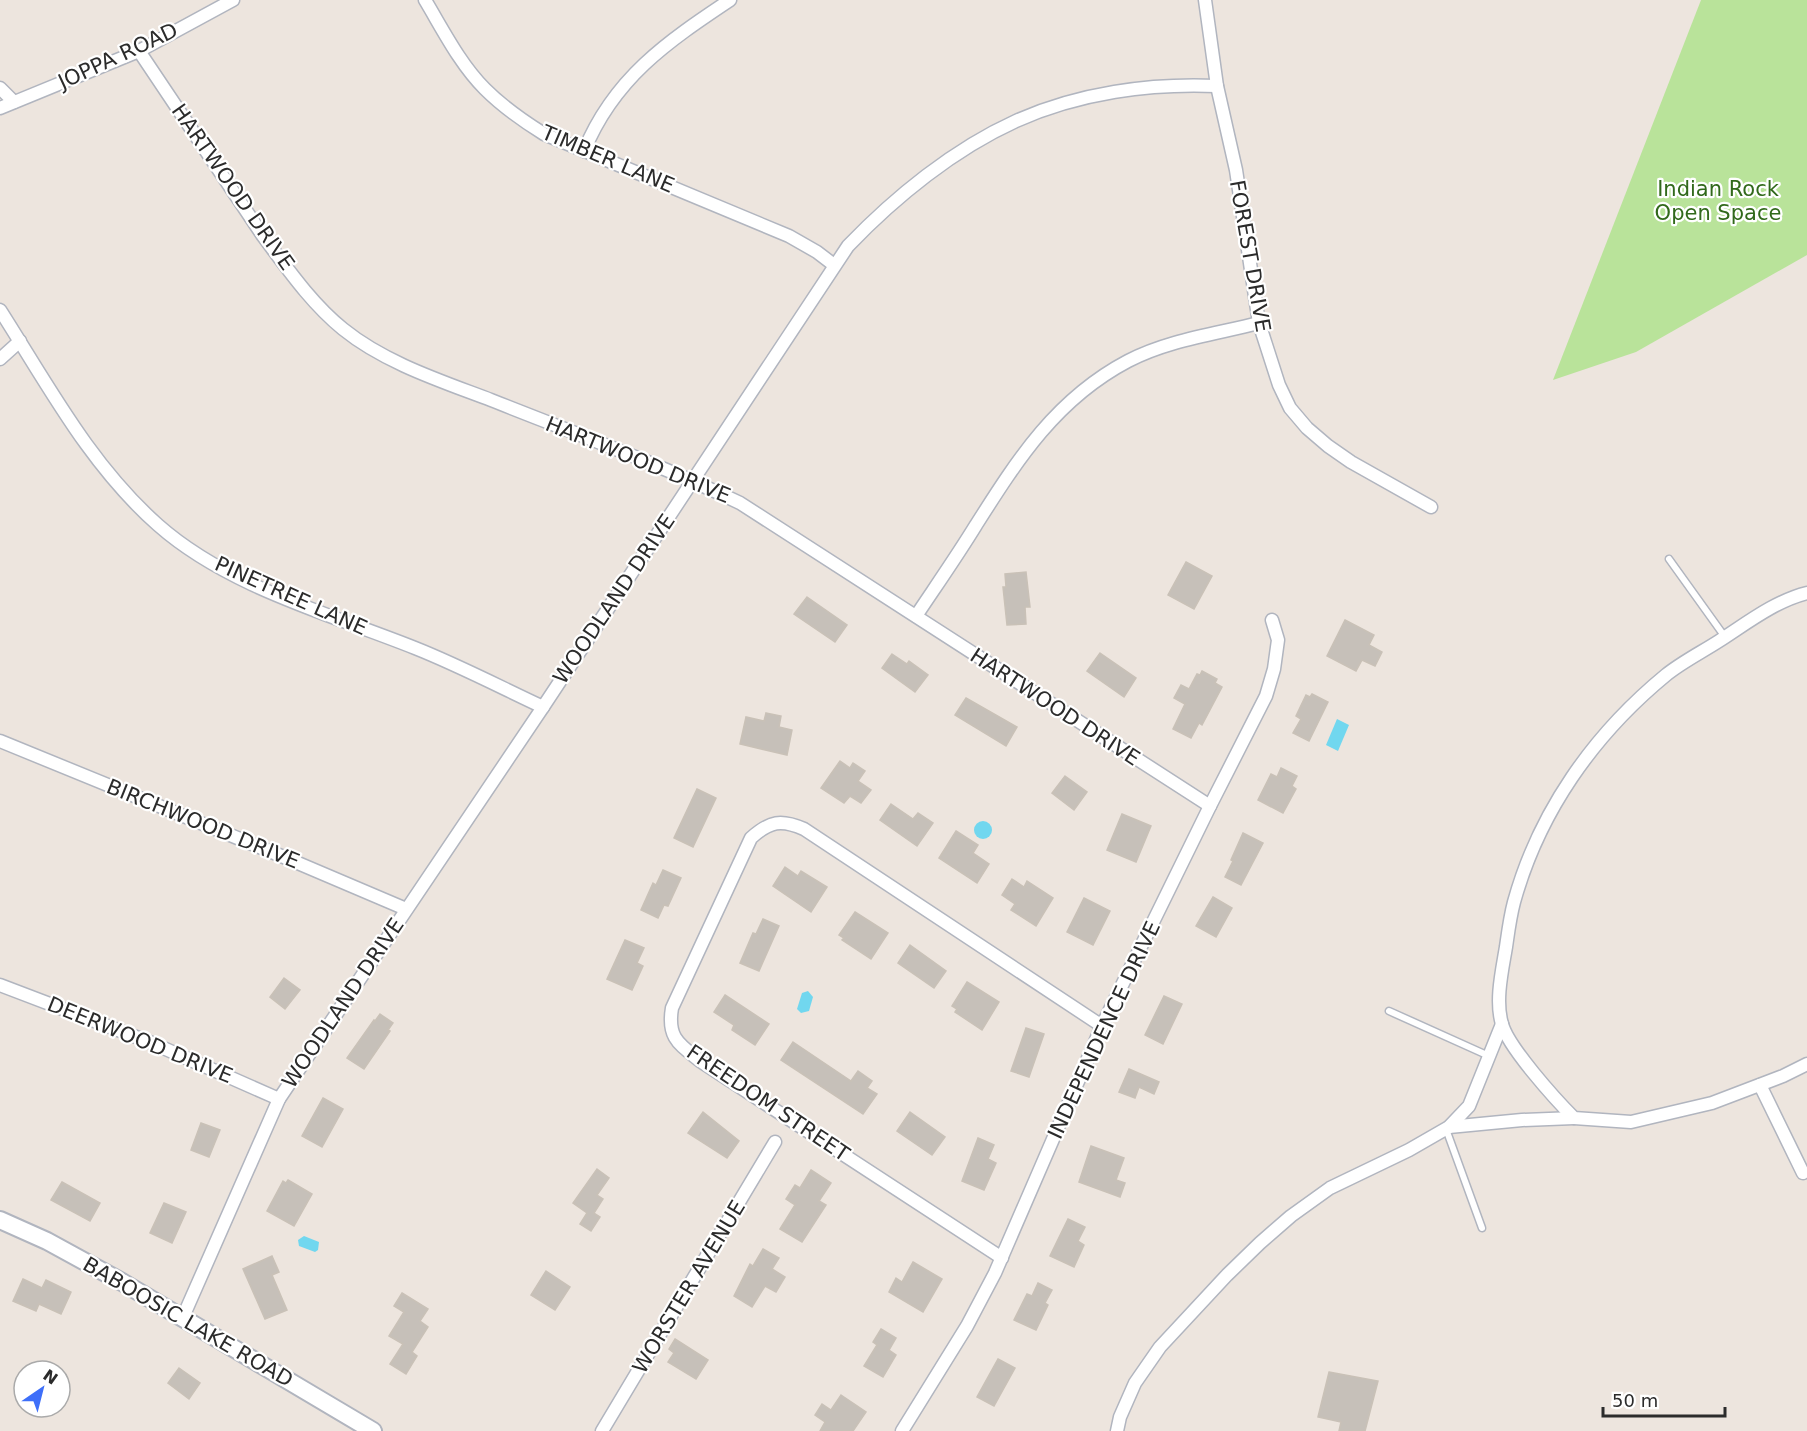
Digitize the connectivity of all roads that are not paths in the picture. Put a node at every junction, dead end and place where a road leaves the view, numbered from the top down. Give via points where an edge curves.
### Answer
1 (233, 0) edge
2 (425, 0) edge
3 (730, 0) edge
4 (1205, 0) edge
5 (139, 51) junction
6 (1217, 86) junction
7 (0, 88) edge
8 (14, 102) junction
9 (0, 108) edge
10 (584, 151) junction
11 (834, 265) junction
12 (0, 310) edge
13 (1259, 323) junction
14 (20, 341) junction
15 (0, 359) edge
16 (693, 480) junction
17 (1431, 507) dead end
18 (1669, 559) dead end
19 (1807, 593) edge
20 (916, 616) junction
21 (1272, 620) dead end
22 (1725, 637) junction
23 (543, 707) junction
24 (0, 741) edge
25 (1210, 807) junction
26 (406, 909) junction
27 (0, 985) edge
28 (1389, 1011) dead end
29 (1502, 1024) junction
30 (1102, 1026) junction
31 (1489, 1056) junction
32 (1807, 1064) edge
33 (1760, 1084) junction
34 (279, 1099) junction
35 (1574, 1118) junction
36 (1447, 1128) junction
37 (775, 1142) dead end
38 (1803, 1173) dead end
39 (0, 1220) edge
40 (1482, 1228) dead end
41 (1002, 1258) junction
42 (183, 1317) junction
43 (373, 1431) edge
44 (602, 1431) edge
45 (902, 1431) edge
46 (1117, 1431) edge

1 - 5 street, JOPPA ROAD
2 - 10 street, TIMBER LANE via 460,59 484,88 512,114 544,134
3 - 10 street via 638,68 593,127
4 - 6 street, FOREST DRIVE
5 - 8 street, JOPPA ROAD
5 - 16 street, HARTWOOD DRIVE via 262,236 310,296 343,329 417,370
6 - 11 street, WOODLAND DRIVE via 1179,84 1090,97 1017,121 982,139 919,183 864,229
6 - 13 street, FOREST DRIVE via 1236,170
7 - 8 street
8 - 9 street, JOPPA ROAD
10 - 11 street, TIMBER LANE via 789,236
11 - 16 street, WOODLAND DRIVE
12 - 14 street, PINETREE LANE
13 - 17 street, FOREST DRIVE via 1279,385 1290,408 1307,428 1352,462
13 - 20 street via 1154,350 1093,383 1060,409 1010,472
14 - 15 street
14 - 23 street, PINETREE LANE via 105,470 159,526 189,548 255,585 417,649
16 - 20 street, HARTWOOD DRIVE via 740,503
16 - 23 street, WOODLAND DRIVE
18 - 22 lane
19 - 22 street via 1792,597
20 - 25 street, HARTWOOD DRIVE
21 - 25 street, INDEPENDENCE DRIVE via 1278,640 1266,696
22 - 29 street via 1667,674 1630,708 1565,785 1541,828 1513,904 1500,999
23 - 26 street, WOODLAND DRIVE
24 - 26 street, BIRCHWOOD DRIVE
25 - 30 street, INDEPENDENCE DRIVE
26 - 34 street, WOODLAND DRIVE
27 - 34 street, DEERWOOD DRIVE via 122,1031
28 - 31 lane
29 - 31 street
29 - 35 street via 1511,1042
30 - 41 street, INDEPENDENCE DRIVE
30 - 41 street, FREEDOM STREET via 812,834 789,823 775,823 751,838 672,1008 672,1035 700,1061
31 - 36 street via 1469,1106
32 - 33 street
33 - 35 street via 1712,1103 1631,1122
33 - 38 street
34 - 42 street, WOODLAND DRIVE
35 - 36 street
36 - 40 lane
36 - 46 street via 1330,1188 1260,1243 1160,1347 1135,1383
37 - 44 street, WORSTER AVENUE
39 - 42 street, BABOOSIC LAKE ROAD via 65,1250
41 - 45 street, INDEPENDENCE DRIVE via 967,1326
42 - 43 street, BABOOSIC LAKE ROAD

